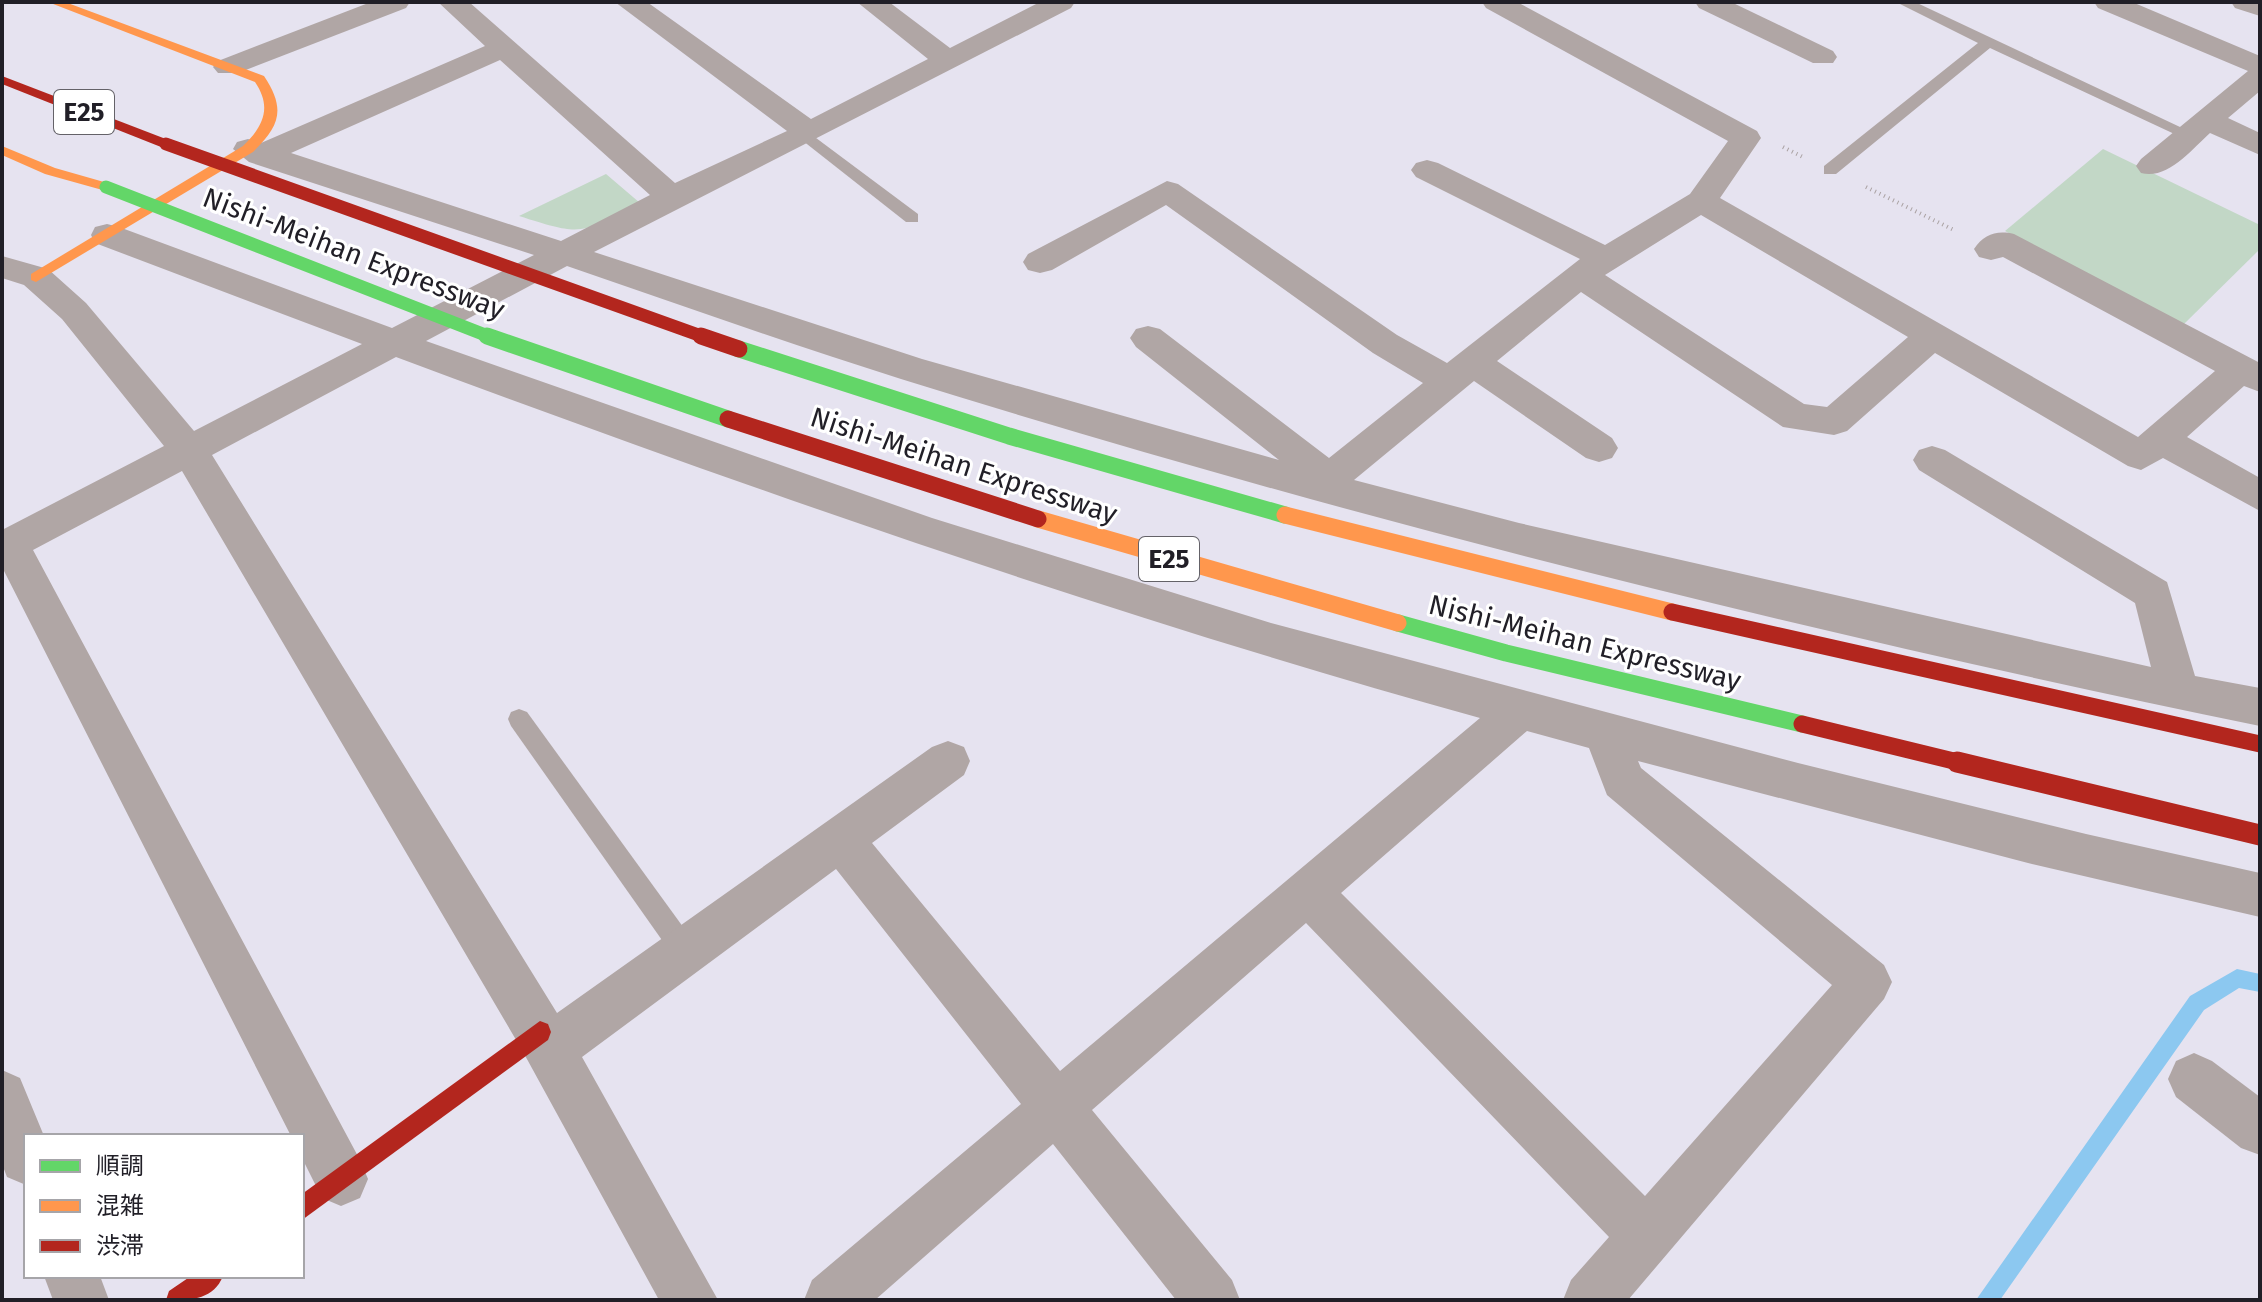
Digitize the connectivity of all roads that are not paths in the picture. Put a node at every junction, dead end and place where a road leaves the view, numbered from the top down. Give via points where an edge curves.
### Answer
1 (54, 2) edge
2 (396, 2) edge
3 (452, 2) edge
4 (629, 2) edge
5 (873, 2) edge
6 (1061, 2) edge
7 (1496, 2) edge
8 (1709, 2) edge
9 (1903, 2) edge
10 (2108, 2) edge
11 (2245, 2) edge
12 (2260, 8) edge
13 (1749, 9) edge
14 (1988, 42) junction
15 (504, 48) junction
16 (1823, 57) dead end
17 (947, 60) junction
18 (2260, 66) edge
19 (228, 67) junction
20 (2260, 76) edge
21 (2, 80) edge
22 (2198, 128) junction
23 (806, 133) junction
24 (2260, 145) edge
25 (2, 150) edge
26 (254, 152) junction
27 (2, 159) edge
28 (2152, 166) dead end
29 (1427, 170) dead end
30 (1830, 170) road end
31 (50, 171) junction
32 (672, 197) junction
33 (1701, 201) junction
34 (912, 218) dead end
35 (107, 235) junction
36 (1991, 249) road end
37 (561, 255) junction
38 (1040, 262) dead end
39 (1594, 267) junction
40 (19, 272) edge
41 (1933, 335) junction
42 (1148, 338) dead end
43 (394, 344) junction
44 (1460, 372) junction
45 (2253, 373) edge
46 (2160, 439) junction
47 (1599, 448) dead end
48 (190, 452) junction
49 (1932, 460) dead end
50 (1325, 482) junction
51 (2260, 496) edge
52 (6, 546) edge
53 (2178, 691) junction
54 (2260, 707) edge
55 (1521, 709) junction
56 (519, 719) dead end
57 (1605, 732) junction
58 (2260, 744) edge
59 (948, 761) dead end
60 (2260, 835) edge
61 (840, 839) junction
62 (1308, 892) junction
63 (2260, 895) edge
64 (685, 951) junction
65 (545, 1040) junction
66 (2194, 1079) dead end
67 (2, 1096) edge
68 (1056, 1108) junction
69 (2260, 1129) edge
70 (24, 1153) edge
71 (341, 1179) junction
72 (304, 1207) edge
73 (1647, 1237) junction
74 (73, 1278) edge
75 (208, 1278) edge
76 (81, 1300) edge
77 (178, 1300) edge
78 (690, 1300) edge
79 (832, 1300) edge
80 (1212, 1300) edge
81 (1591, 1300) edge

1 - 19 main road
2 - 19 street
3 - 15 street
4 - 23 street
5 - 17 street
6 - 17 street
7 - 33 street via 1746,138
8 - 13 street
9 - 14 lane
10 - 18 street
11 - 12 street
13 - 16 street
14 - 22 lane
14 - 30 lane
15 - 26 street
15 - 32 street
17 - 23 street
19 - 26 main road via 260,79 272,93 275,114
20 - 22 street
21 - 58 main road, Nishi-Meihan Expressway / E25, bridge via 624,312 1130,472 1567,586
22 - 24 street
22 - 28 street
23 - 32 street
23 - 34 lane
25 - 31 main road, Nishi-Meihan Expressway / E25
26 - 35 main road
26 - 37 street
27 - 31 main road
29 - 39 street
31 - 60 main road, Nishi-Meihan Expressway / E25, bridge via 106,187 545,358 1109,542 1506,653
32 - 37 street
33 - 39 street
33 - 41 street
35 - 40 main road
35 - 43 street
36 - 45 street via 2002,242
37 - 43 street
37 - 50 street via 912,369
38 - 44 street via 1167,191 1385,344
39 - 41 street via 1796,417 1834,421
39 - 44 street
40 - 48 street via 74,311
41 - 46 street via 2141,456
42 - 50 street
43 - 48 street
43 - 55 street via 853,507 1199,619
44 - 47 street
44 - 50 street
45 - 46 street
46 - 51 street
48 - 52 street
48 - 65 street
49 - 53 street via 2153,594
50 - 53 street via 1519,539
52 - 71 street
53 - 54 street
55 - 57 street
55 - 62 street
56 - 64 lane
57 - 63 street via 2137,870
57 - 73 street via 1623,781 1867,982
59 - 61 street
61 - 64 street
61 - 68 street
62 - 68 street
62 - 73 street
64 - 65 street
65 - 71 main road
65 - 78 street
66 - 69 street
67 - 70 street
68 - 79 street
68 - 80 street
71 - 72 main road
73 - 81 street
74 - 76 street
75 - 77 main road

